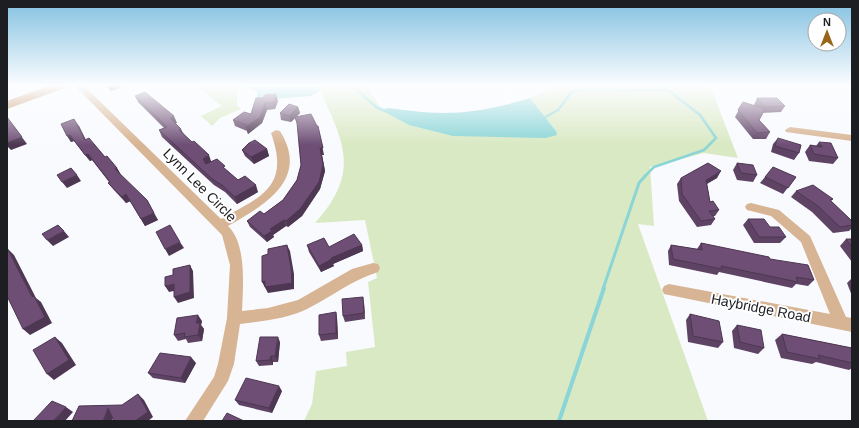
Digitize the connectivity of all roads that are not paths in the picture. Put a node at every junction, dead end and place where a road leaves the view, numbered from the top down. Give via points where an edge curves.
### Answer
1 (98, 105) edge
2 (790, 130) dead end
3 (276, 133) dead end
4 (852, 138) edge
5 (751, 207) dead end
6 (220, 225) junction
7 (373, 268) dead end
8 (669, 290) dead end
9 (234, 318) junction
10 (846, 324) edge
11 (193, 421) edge

1 - 6 street, Lynn Lee Circle
2 - 4 street
3 - 6 street via 282,146 284,174 280,181 263,200
5 - 10 street via 775,213 806,239
6 - 9 street, Lynn Lee Circle via 228,233 237,265
7 - 9 street via 357,273 301,305 268,314
8 - 10 street, Haybridge Road
9 - 11 street, Lynn Lee Circle via 226,364 220,381

